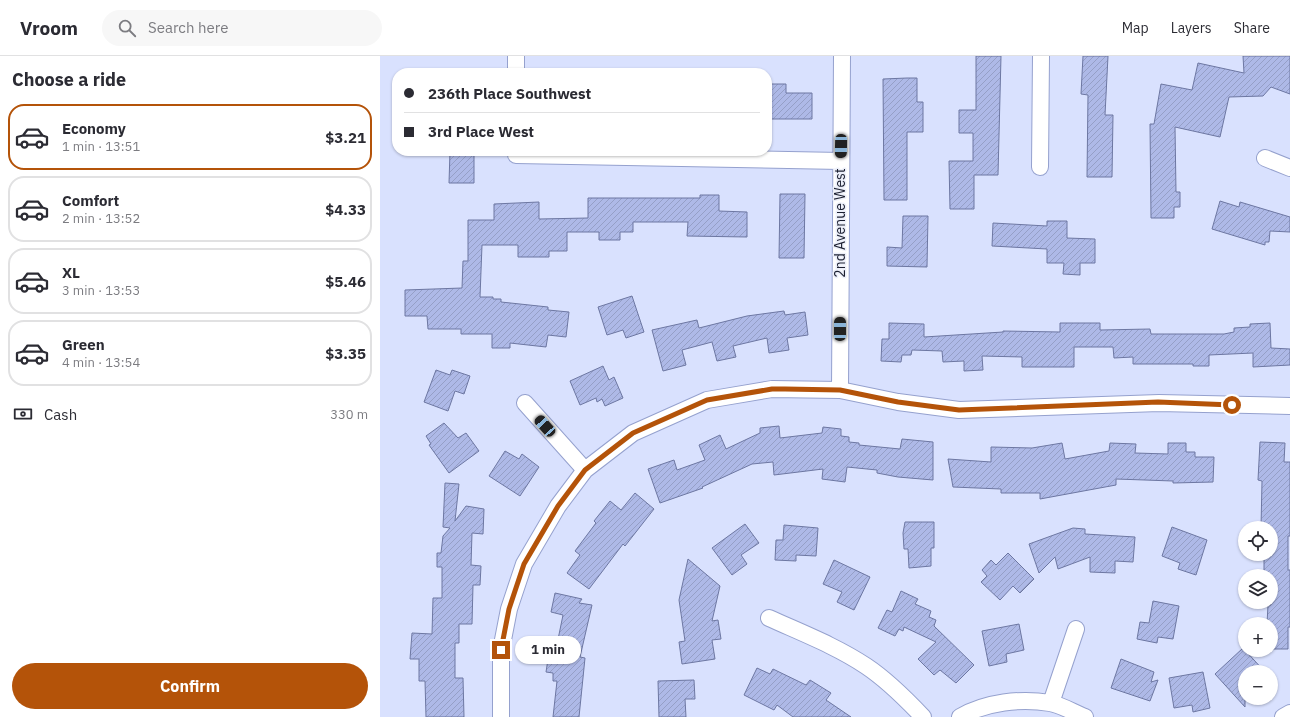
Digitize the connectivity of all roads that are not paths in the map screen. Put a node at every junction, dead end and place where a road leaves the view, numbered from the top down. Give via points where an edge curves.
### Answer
1 (516, 56) edge
2 (842, 56) edge
3 (1041, 56) edge
4 (516, 68) edge
5 (638, 156) edge
6 (1265, 158) dead end
7 (840, 161) junction
8 (1040, 167) dead end
9 (1290, 168) edge
10 (840, 390) junction
11 (525, 403) dead end
12 (1290, 406) edge
13 (585, 470) junction
14 (769, 618) dead end
15 (1076, 629) dead end
16 (1051, 703) junction
17 (1290, 713) edge
18 (501, 717) edge
19 (923, 717) edge
20 (960, 717) edge
21 (1085, 717) edge
22 (1283, 717) edge

1 - 4 street
2 - 7 street, 2nd Avenue West
3 - 8 street
5 - 7 street
6 - 9 street
7 - 10 street, 2nd Avenue West
10 - 12 street via 898,402 959,410 1158,402
10 - 13 street via 772,389 707,400 633,433
11 - 13 street
13 - 18 street via 558,506 524,564 509,609 501,650
14 - 19 street via 829,645 866,666
15 - 16 street
16 - 20 street via 1024,701 996,704 974,709
16 - 21 street
17 - 22 street

